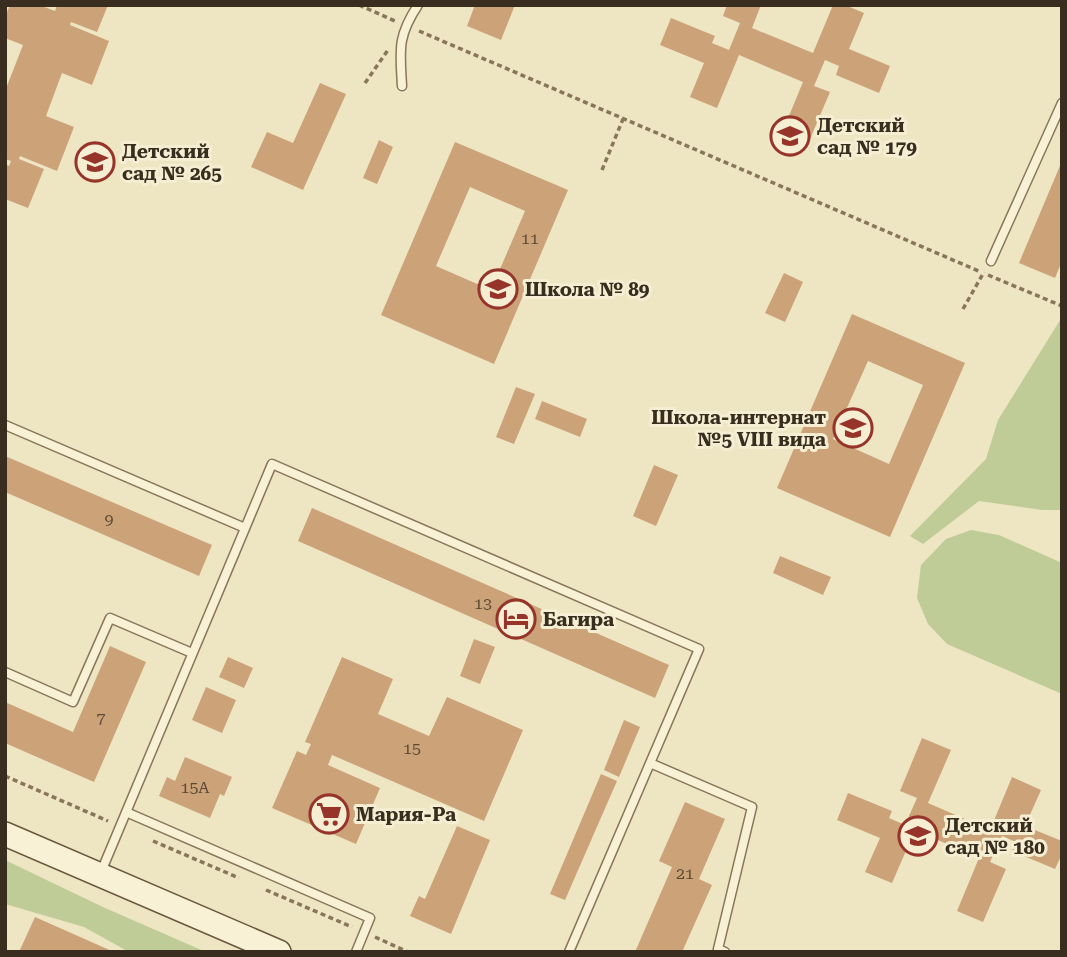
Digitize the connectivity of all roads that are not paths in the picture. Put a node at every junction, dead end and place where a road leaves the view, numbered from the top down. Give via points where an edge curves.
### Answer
1 (418, 5) edge
2 (402, 86) dead end
3 (1062, 103) edge
4 (991, 261) road end
5 (5, 425) edge
6 (245, 528) junction
7 (192, 653) junction
8 (5, 672) edge
9 (650, 763) junction
10 (126, 812) junction
11 (5, 834) edge
12 (100, 875) junction
13 (279, 952) edge
14 (356, 952) edge
15 (569, 952) edge
16 (725, 952) edge

1 - 2 lane via 404,25
3 - 4 lane
5 - 6 lane
6 - 7 lane
6 - 9 lane via 272,464 699,649
7 - 8 lane via 110,618 73,702
7 - 10 lane
9 - 15 lane
9 - 16 lane via 752,807 718,949
10 - 12 lane
10 - 14 lane via 370,918
11 - 12 street
12 - 13 street

